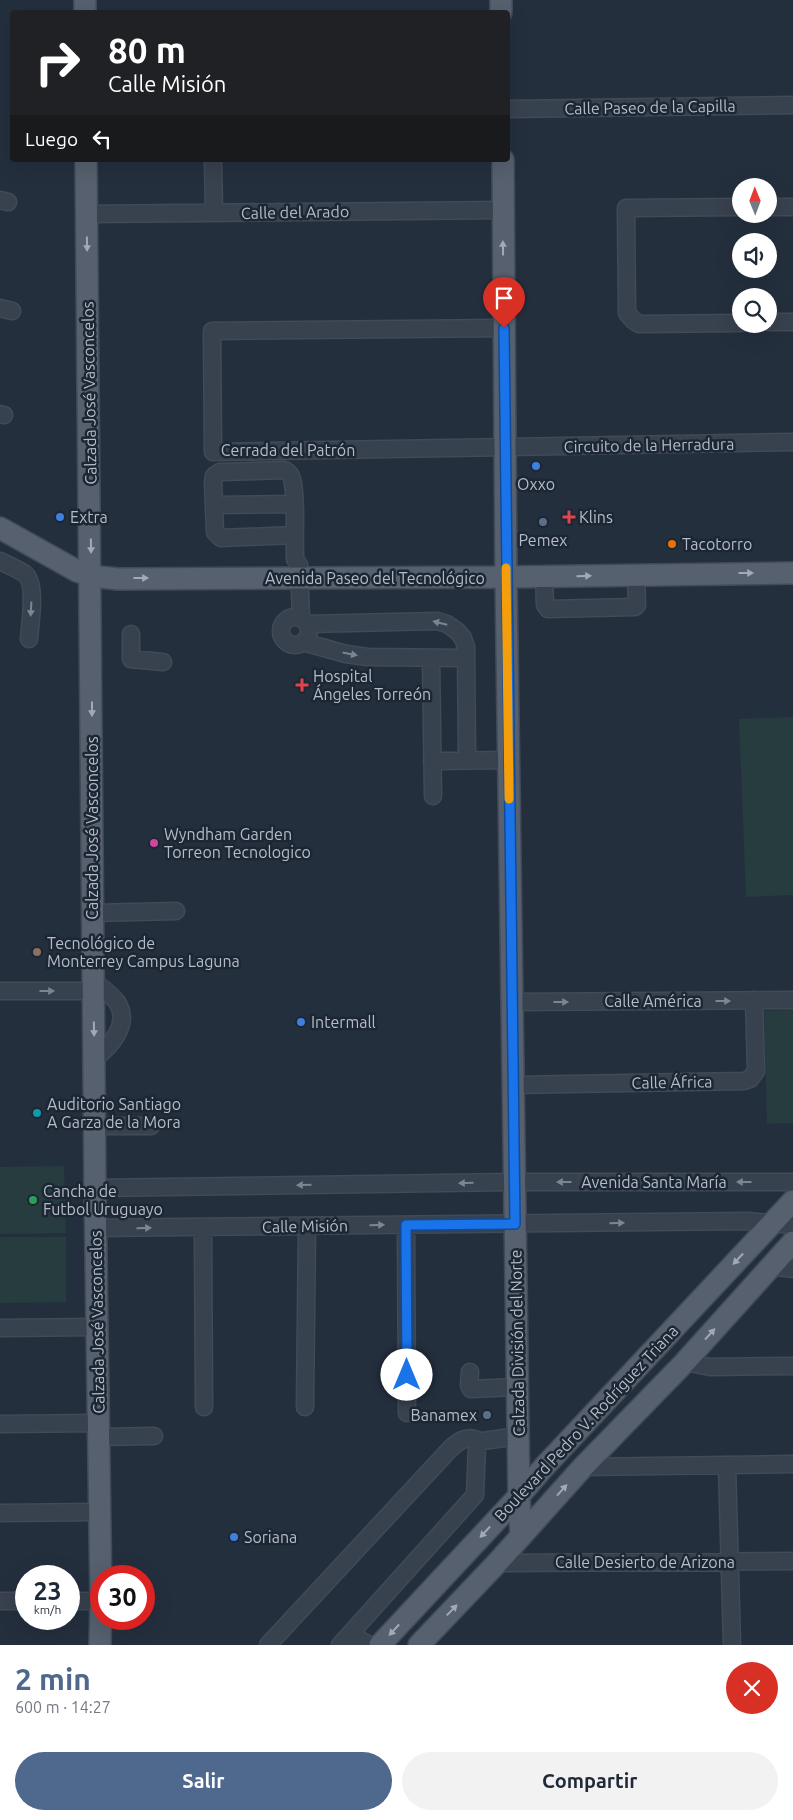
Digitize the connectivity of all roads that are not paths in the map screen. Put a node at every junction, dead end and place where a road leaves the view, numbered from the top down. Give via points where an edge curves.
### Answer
1 (793, 105) edge
2 (510, 109) edge
3 (86, 162) edge
4 (213, 162) edge
5 (503, 162) edge
6 (732, 207) edge
7 (778, 207) edge
8 (793, 207) edge
9 (503, 210) junction
10 (214, 213) junction
11 (87, 214) junction
12 (777, 322) edge
13 (793, 322) edge
14 (732, 323) edge
15 (504, 328) junction
16 (793, 442) edge
17 (505, 448) junction
18 (294, 504) junction
19 (214, 505) junction
20 (0, 528) edge
21 (294, 536) junction
22 (0, 561) edge
23 (296, 572) junction
24 (793, 573) edge
25 (636, 575) junction
26 (91, 576) junction
27 (544, 576) junction
28 (506, 577) junction
29 (298, 621) junction
30 (131, 634) dead end
31 (29, 639) dead end
32 (303, 642) junction
33 (466, 658) junction
34 (431, 659) junction
35 (163, 662) dead end
36 (467, 760) junction
37 (509, 760) junction
38 (432, 761) junction
39 (433, 796) dead end
40 (176, 912) dead end
41 (93, 913) junction
42 (93, 986) junction
43 (0, 991) edge
44 (754, 1000) junction
45 (793, 1000) edge
46 (512, 1002) junction
47 (514, 1085) junction
48 (94, 1126) junction
49 (151, 1126) dead end
50 (515, 1182) junction
51 (793, 1182) edge
52 (95, 1188) junction
53 (793, 1201) edge
54 (772, 1223) junction
55 (515, 1224) junction
56 (406, 1225) junction
57 (793, 1225) edge
58 (307, 1226) junction
59 (203, 1227) junction
60 (95, 1228) junction
61 (793, 1242) edge
62 (771, 1266) junction
63 (793, 1269) edge
64 (0, 1328) edge
65 (97, 1328) junction
66 (685, 1362) junction
67 (793, 1366) edge
68 (470, 1372) dead end
69 (518, 1387) junction
70 (204, 1407) dead end
71 (305, 1407) dead end
72 (407, 1412) dead end
73 (0, 1424) edge
74 (99, 1430) junction
75 (154, 1436) dead end
76 (518, 1436) junction
77 (476, 1442) junction
78 (793, 1464) edge
79 (727, 1465) junction
80 (583, 1467) junction
81 (519, 1496) junction
82 (0, 1512) edge
83 (100, 1512) junction
84 (521, 1536) junction
85 (793, 1561) edge
86 (730, 1562) junction
87 (497, 1563) junction
88 (101, 1565) edge
89 (0, 1601) edge
90 (15, 1601) edge
91 (100, 1630) edge
92 (345, 1639) edge
93 (100, 1645) edge
94 (268, 1645) edge
95 (369, 1645) edge
96 (380, 1645) edge
97 (418, 1645) edge
98 (732, 1645) edge

1 - 2 street, Calle Paseo de la Capilla
3 - 11 main road, Calzada José Vasconcelos
4 - 10 street
5 - 9 main road, Calzada División del Norte
6 - 14 street via 626,208 628,313 633,320 640,324
7 - 8 street
9 - 10 street, Calle del Arado
15 -> 9 main road, Calzada División del Norte
10 - 11 street, Calle del Arado
11 -> 26 main road, Calzada José Vasconcelos
12 - 13 street
15 - 17 main road, Calzada División del Norte
15 - 17 street, Cerrada del Patrón via 212,331 212,387 213,452
16 - 17 street, Circuito de la Herradura
17 - 28 main road, Calzada División del Norte
18 - 19 street
18 - 19 street via 292,480 285,470 220,472 214,476
18 - 21 street
19 - 21 street via 215,532 221,538
20 - 26 main road, Avenida Paseo del Tecnológico via 64,565
21 - 23 street
22 -> 31 street via 29,579 32,591
26 -> 23 main road, Avenida Paseo del Tecnológico via 118,578
23 - 28 main road, Avenida Paseo del Tecnológico
23 - 29 street via 292,612
25 -> 24 main road, Avenida Paseo del Tecnológico
27 -> 25 main road, Avenida Paseo del Tecnológico
25 - 27 street via 635,607 548,609
26 -> 41 main road, Calzada José Vasconcelos
27 - 28 main road, Avenida Paseo del Tecnológico
28 - 37 main road, Calzada División del Norte
29 - 32 street via 309,630
29 - 32 street via 282,626 281,633 290,644
33 -> 29 street via 463,638 447,624
30 - 35 street via 131,659
32 -> 34 street via 368,657
33 - 34 street
33 - 36 street
34 - 38 street
36 - 37 street
36 - 38 street
37 - 46 main road, Calzada División del Norte
38 - 39 street
40 - 41 street
41 - 42 main road, Calzada José Vasconcelos
43 -> 42 street
42 -> 48 main road, Calzada José Vasconcelos
44 - 45 street, Calle América
46 -> 44 street, Calle América
44 - 47 street, Calle África via 756,1071 750,1079
46 - 47 main road, Calzada División del Norte
47 - 50 main road, Calzada División del Norte
48 - 49 street
48 - 52 main road, Calzada José Vasconcelos
51 -> 50 street, Avenida Santa María
50 -> 52 street
50 - 55 main road, Calzada División del Norte
52 - 60 main road, Calzada José Vasconcelos
53 - 54 main road, Boulevard Pedro V. Rodríguez Triana
55 -> 54 street
54 - 57 street
54 -> 81 main road, Boulevard Pedro V. Rodríguez Triana
55 - 56 street, Calle Misión
55 - 69 main road, Calzada División del Norte
58 -> 56 street, Calle Misión
56 - 72 street
58 - 59 street, Calle Misión
58 - 71 street
60 -> 59 street, Calle Misión
59 - 70 street
60 - 65 main road, Calzada José Vasconcelos
61 - 62 main road, Boulevard Pedro V. Rodríguez Triana
62 - 63 street
66 -> 62 main road, Boulevard Pedro V. Rodríguez Triana
64 - 65 street
65 - 74 main road, Calzada José Vasconcelos
66 - 67 street via 710,1367
66 - 80 main road, Boulevard Pedro V. Rodríguez Triana
68 - 69 street via 471,1389
69 - 76 main road, Calzada División del Norte
73 - 74 street
74 - 75 street
74 - 83 main road, Calzada José Vasconcelos
76 - 77 street
76 - 81 main road, Calzada División del Norte
77 - 92 street via 475,1495
77 - 94 street via 472,1438 461,1440 452,1448
78 - 79 street
79 - 80 street
79 - 86 street
84 -> 80 main road, Boulevard Pedro V. Rodríguez Triana
81 - 84 main road, Calzada División del Norte
81 -> 96 main road, Boulevard Pedro V. Rodríguez Triana
82 - 83 street
83 - 88 main road, Calzada José Vasconcelos
84 - 87 main road, Boulevard Pedro V. Rodríguez Triana
85 - 86 street, Calle Desierto de Arizona
86 - 87 street, Calle Desierto de Arizona
86 - 98 street
97 -> 87 main road, Boulevard Pedro V. Rodríguez Triana
89 - 90 street
91 - 93 main road, Calzada José Vasconcelos
92 - 95 street

